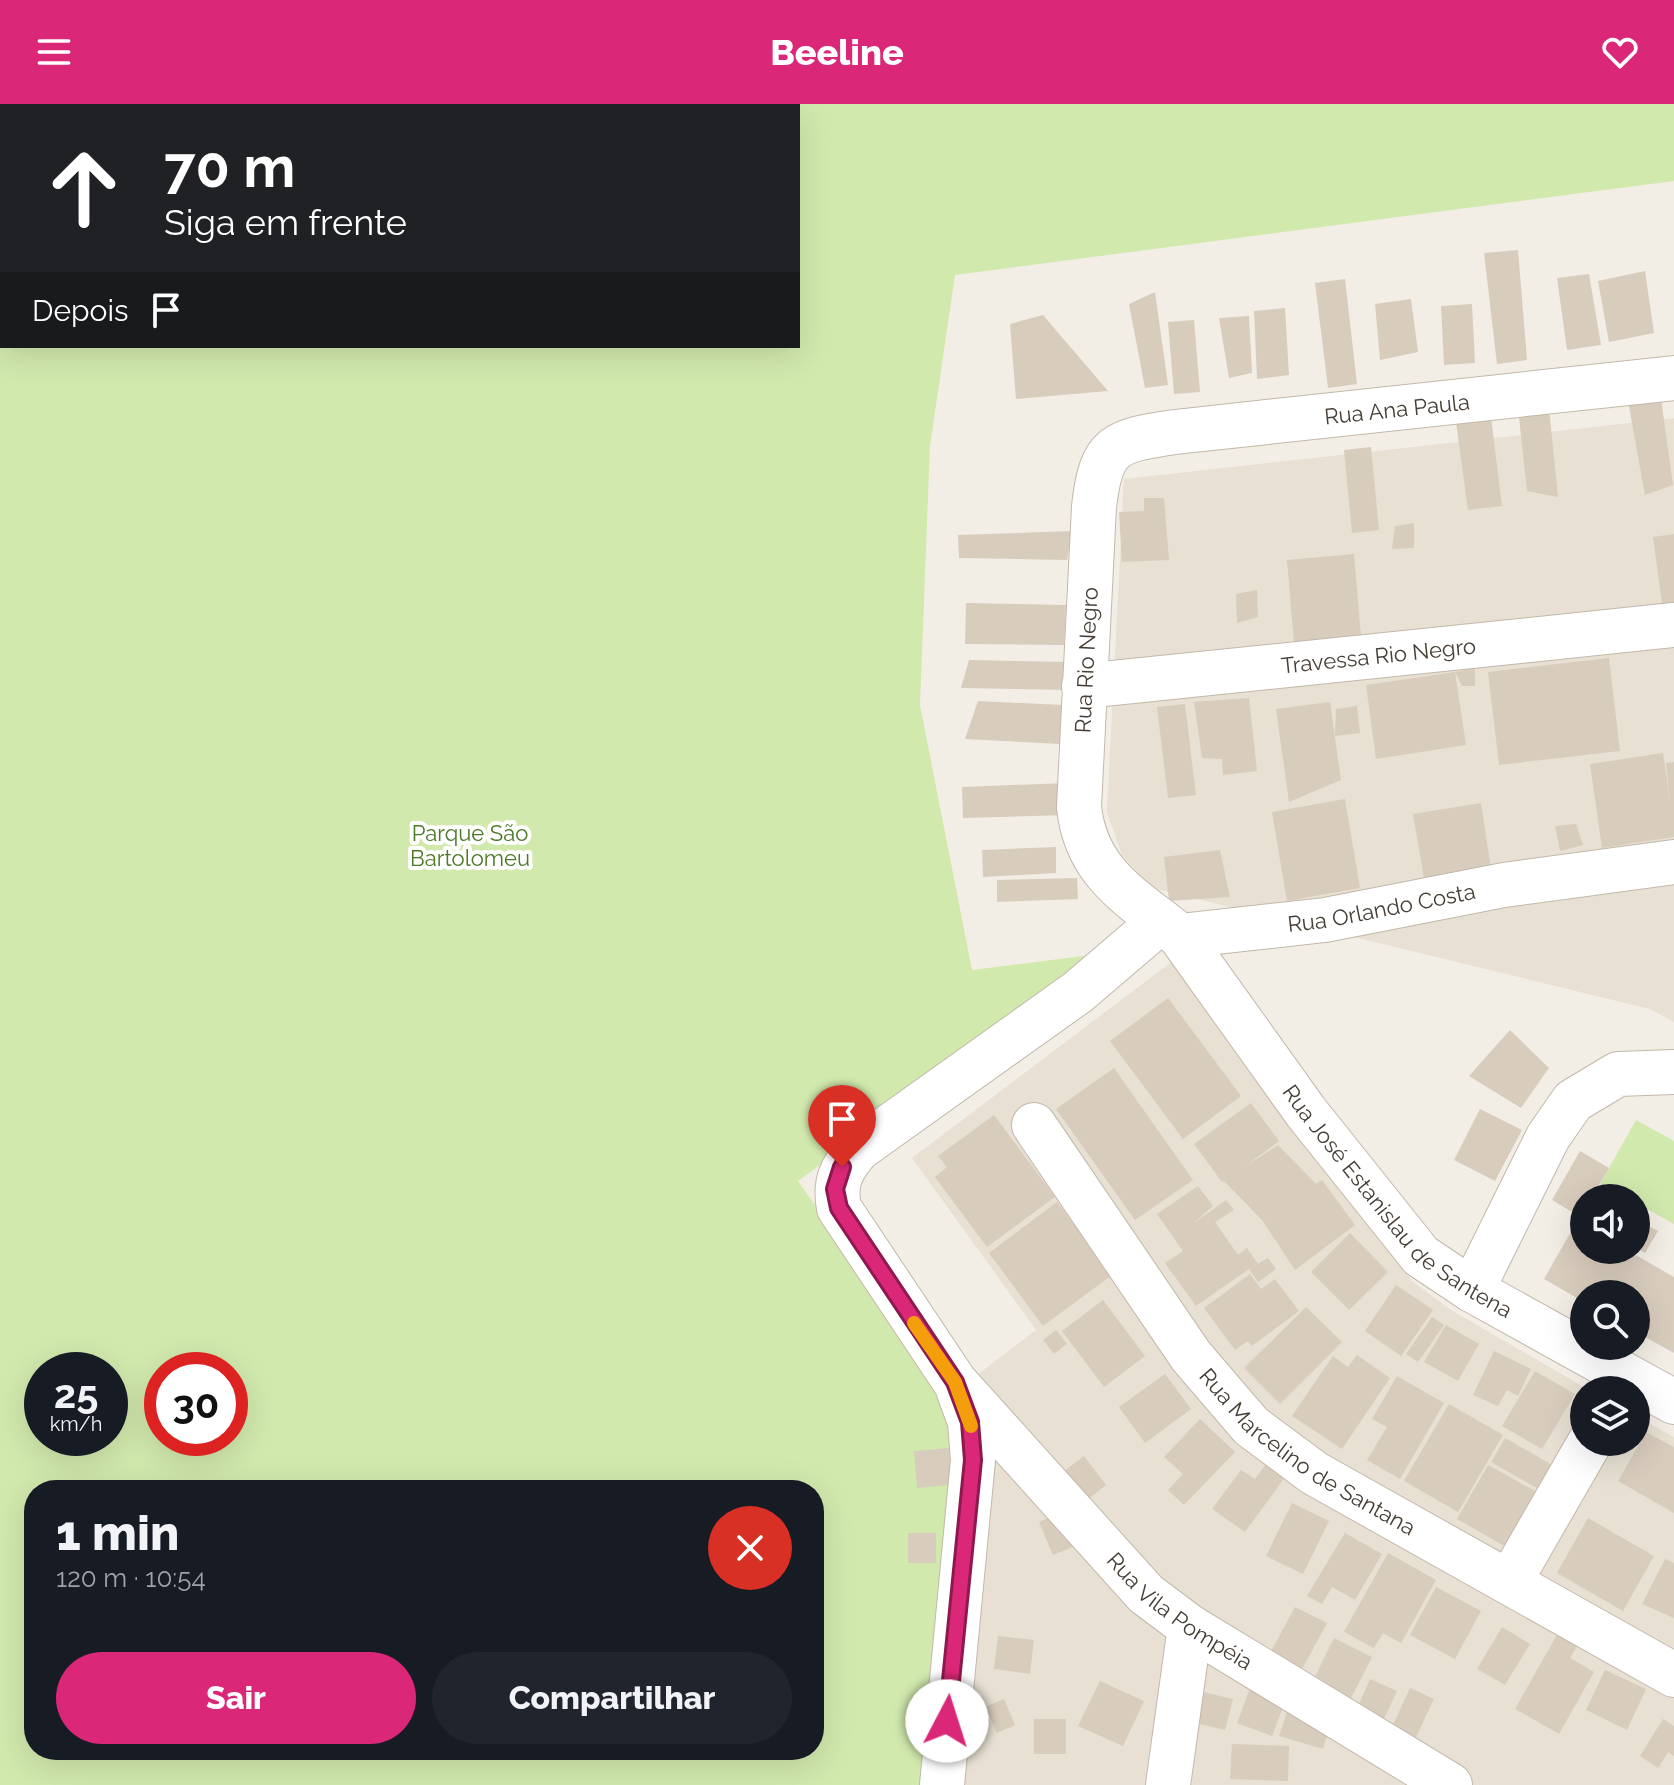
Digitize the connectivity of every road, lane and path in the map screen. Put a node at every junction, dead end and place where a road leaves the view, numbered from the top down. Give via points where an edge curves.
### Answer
1 (1674, 378) edge
2 (1120, 445) joint
3 (1674, 625) edge
4 (1084, 686) junction
5 (1674, 862) edge
6 (1170, 928) junction
7 (1674, 1072) edge
8 (1034, 1125) dead end
9 (1472, 1290) junction
10 (1613, 1376) edge
11 (955, 1382) junction
12 (1650, 1393) edge
13 (1674, 1402) edge
14 (1582, 1456) edge
15 (1510, 1581) junction
16 (1190, 1627) junction
17 (1674, 1675) edge
18 (942, 1785) edge
19 (1168, 1785) edge
20 (1450, 1785) edge

1 - 2 street, Rua Ana Paula via 1175,432
2 - 4 street, Rua Rio Negro via 1101,462 1096,484
3 - 4 street, Travessa Rio Negro
4 - 6 street, Rua Rio Negro via 1082,835 1108,878
5 - 6 street, Rua Orlando Costa via 1504,885 1325,920
6 - 9 street, Rua José Estanislau de Santena via 1421,1256
6 - 11 street via 858,1149 842,1167 835,1189 847,1224
7 - 9 street via 1618,1074 1573,1101 1548,1137
8 - 15 street, Rua Marcelino de Santana via 1191,1356 1251,1426 1314,1473
9 - 10 street, Rua José Estanislau de Santena
11 - 16 street, Rua Vila Pompéia via 1146,1594
11 - 18 street via 970,1422 973,1460
12 - 13 street, Rua José Estanislau de Santena
14 - 15 street
15 - 17 street, Rua Marcelino de Santana
16 - 19 street
16 - 20 street, Rua Vila Pompéia

